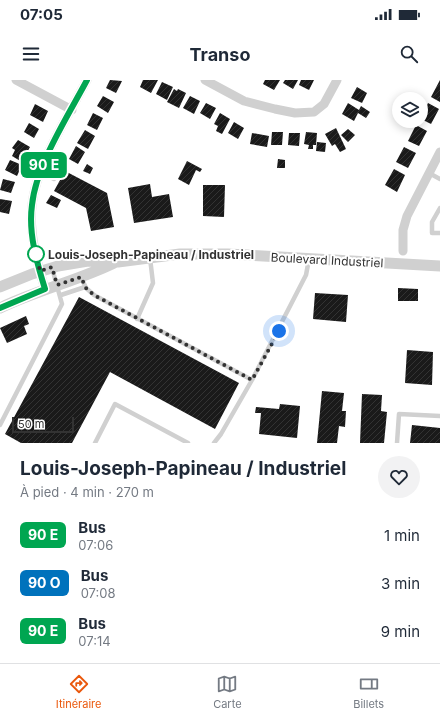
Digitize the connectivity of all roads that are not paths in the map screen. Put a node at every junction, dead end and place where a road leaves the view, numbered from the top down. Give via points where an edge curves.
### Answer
1 (16, 80) edge
2 (87, 80) edge
3 (337, 80) edge
4 (210, 81) edge
5 (72, 110) junction
6 (440, 152) edge
7 (40, 172) junction
8 (429, 173) junction
9 (440, 179) edge
10 (54, 180) dead end
11 (440, 208) edge
12 (440, 233) edge
13 (403, 251) dead end
14 (150, 257) junction
15 (309, 259) junction
16 (118, 262) junction
17 (440, 266) edge
18 (52, 267) junction
19 (40, 271) junction
20 (83, 282) junction
21 (0, 287) edge
22 (45, 289) junction
23 (59, 290) junction
24 (0, 308) edge
25 (137, 319) junction
26 (252, 380) junction
27 (440, 416) edge
28 (0, 425) edge
29 (95, 443) edge
30 (188, 443) edge
31 (214, 443) edge
32 (397, 443) edge

1 - 5 street
2 - 5 street
3 - 4 street via 324,104 314,112 295,113 244,101
5 - 7 street
6 - 8 street
7 - 10 lane
7 - 19 street via 32,200 31,220
8 - 9 lane
8 - 13 street via 405,221
11 - 12 lane via 432,222 432,233
14 - 15 street, Boulevard Industriel via 196,253
14 - 16 street, Boulevard Industriel
14 - 25 lane via 153,283
15 - 17 street, Boulevard Industriel
15 - 26 lane via 306,275
16 - 18 street, Boulevard Industriel via 88,261
16 - 20 street, Boulevard Industriel
18 - 19 street, Boulevard Industriel
18 - 23 lane
19 - 21 street, Boulevard Industriel
19 - 22 street
20 - 23 street, Boulevard Industriel
20 - 25 lane via 94,295
22 - 23 street, Boulevard Industriel
22 - 24 street, Boulevard Industriel
23 - 28 lane via 61,308
25 - 26 lane
26 - 31 lane via 222,434
27 - 32 lane via 399,414
29 - 30 lane via 116,404

